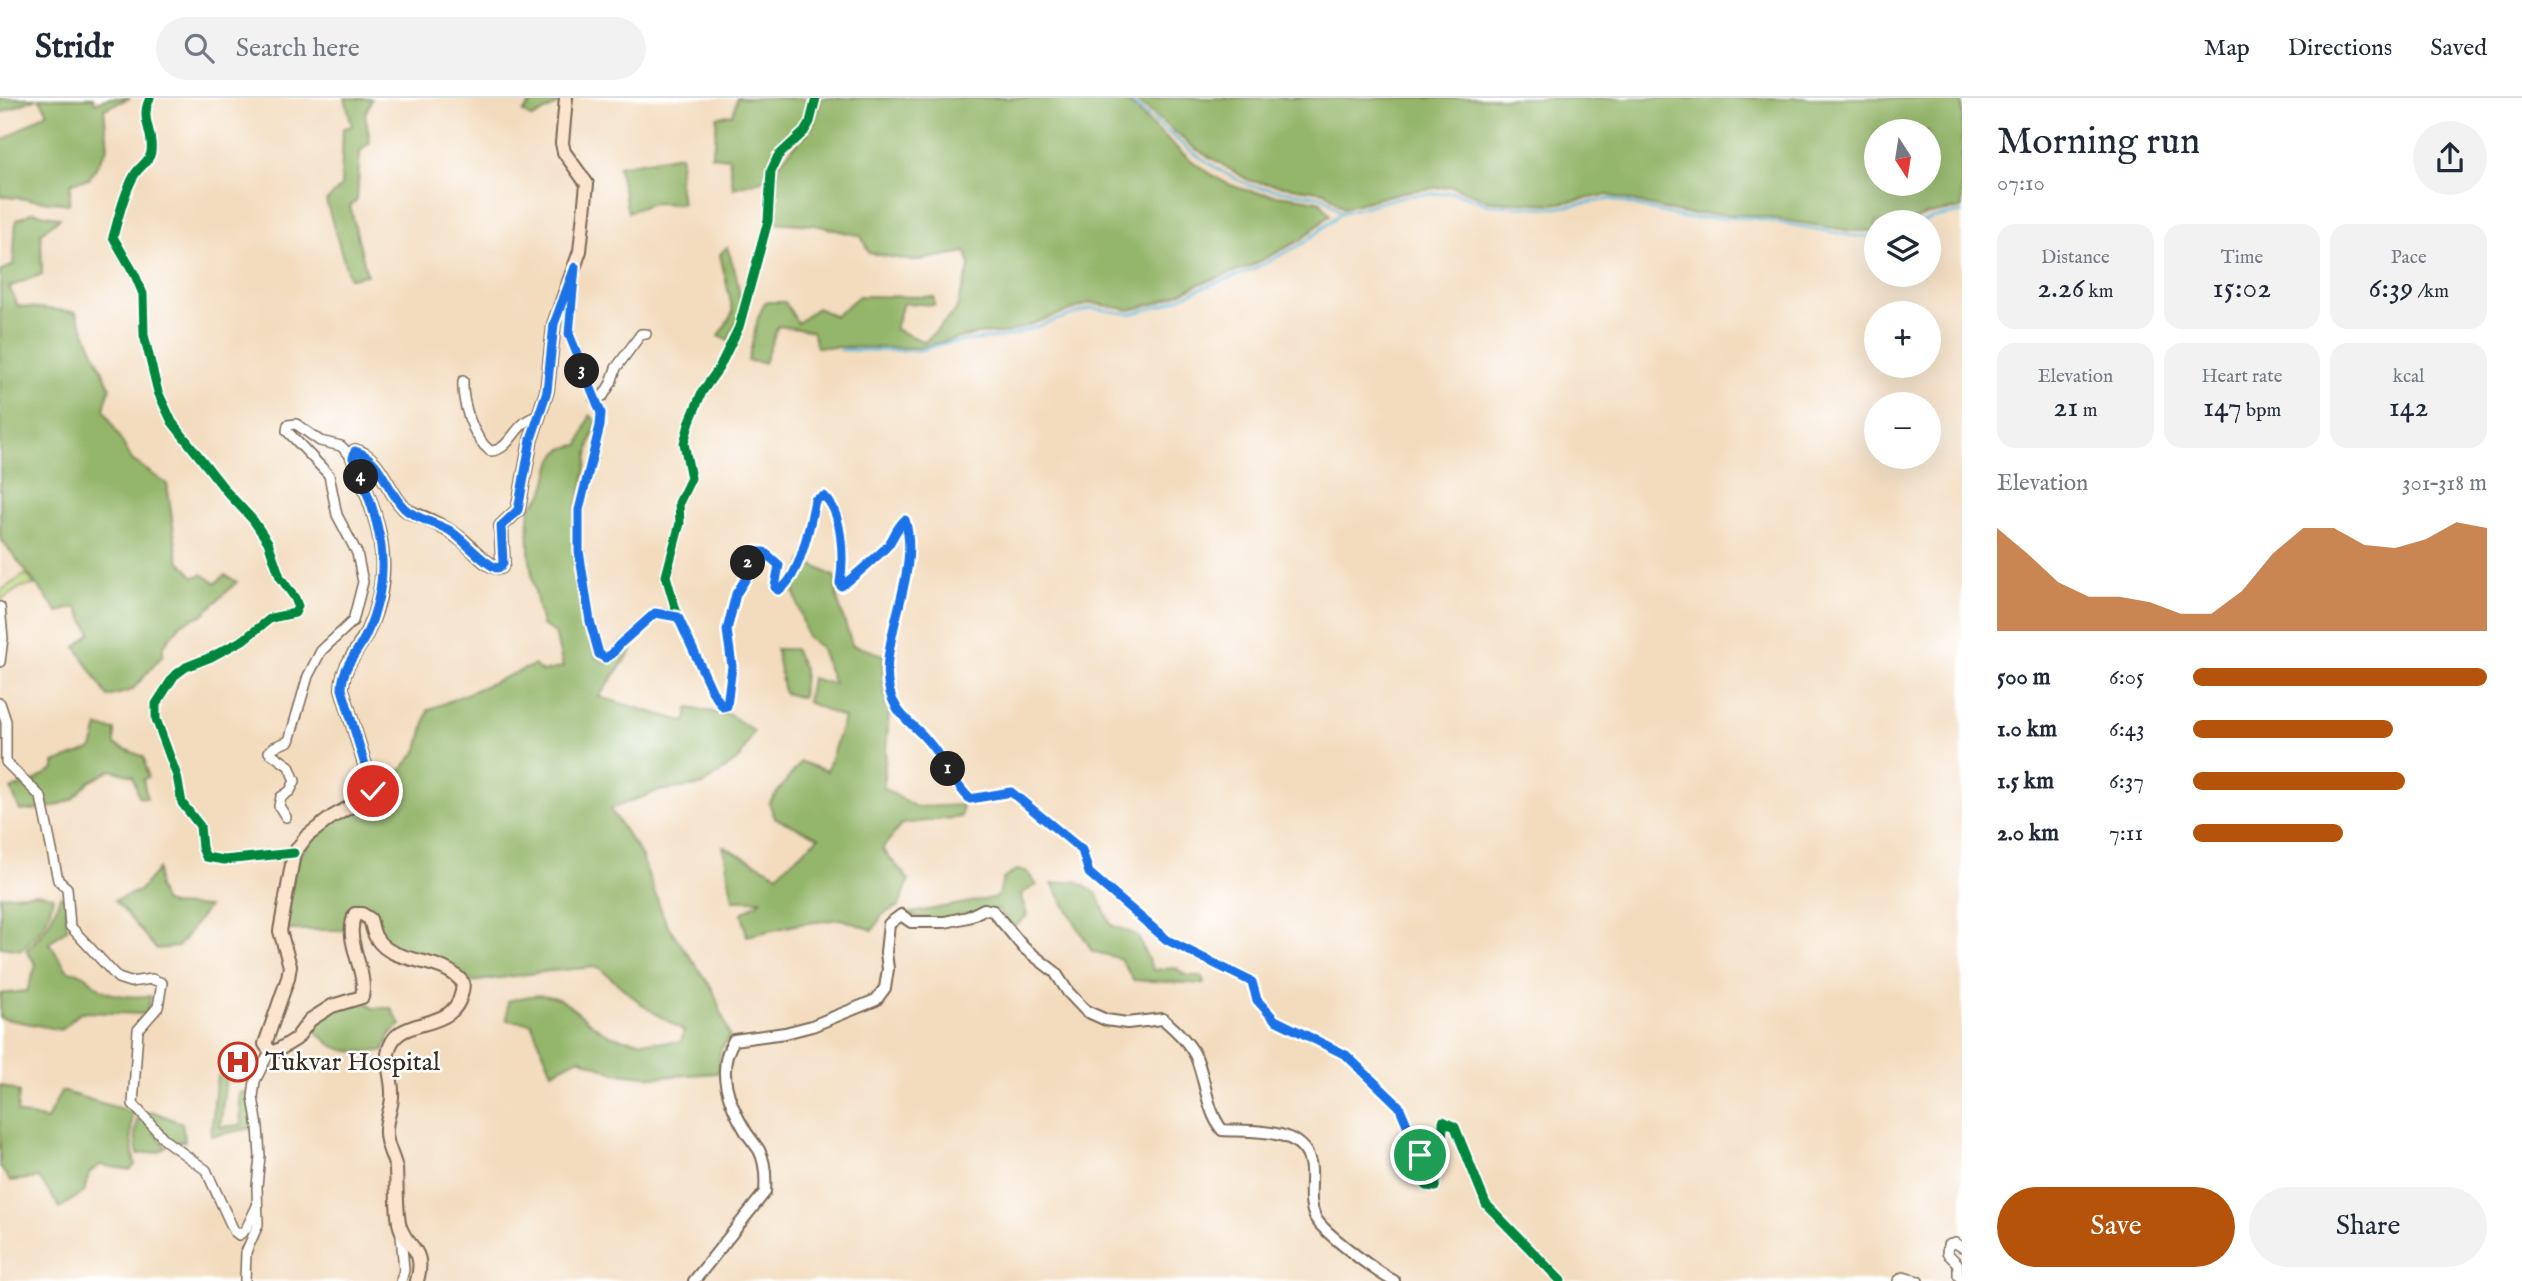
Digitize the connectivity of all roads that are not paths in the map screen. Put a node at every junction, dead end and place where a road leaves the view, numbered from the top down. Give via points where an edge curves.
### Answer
1 (150, 98) edge
2 (566, 98) edge
3 (816, 98) edge
4 (575, 267) junction
5 (646, 334) dead end
6 (463, 381) dead end
7 (594, 399) junction
8 (539, 416) junction
9 (353, 458) junction
10 (0, 607) edge
11 (678, 617) junction
12 (0, 662) edge
13 (0, 703) edge
14 (286, 817) dead end
15 (294, 853) junction
16 (270, 1051) junction
17 (257, 1206) junction
18 (400, 1227) junction
19 (1962, 1247) edge
20 (245, 1281) edge
21 (401, 1281) edge
22 (417, 1281) edge
23 (694, 1281) edge
24 (1394, 1281) edge
25 (1561, 1281) edge
26 (1898, 1281) edge
27 (1918, 1281) edge
28 (1962, 1281) edge

1 - 15 street via 144,111 151,156 136,172 113,237 143,294 144,335 158,392 172,422 268,542 280,576 298,606 295,613 271,618 243,640 174,676 156,704 156,719 182,803 200,826 206,857 224,860
2 - 4 main road via 564,152 587,184
3 - 11 street via 804,132 778,156 771,171 768,221 739,327 702,392 684,443 691,478 679,503 678,531 666,576
4 - 7 street via 569,334
4 - 8 main road via 554,324 547,391
5 - 7 street via 625,354 603,396
6 - 8 street via 462,398 489,451 498,451 526,420
7 - 11 street via 601,413 600,426 579,510 579,551 599,654 605,658 612,654 655,613
8 - 9 main road via 518,510 501,526 501,567 496,568 449,531 404,508 364,453 355,451
9 - 14 street via 341,446 320,441 296,424 288,425 287,431 329,475 337,515 357,553 363,582 352,621 321,651 308,676 289,741 269,752 289,766 295,781 281,797 279,806
9 - 15 main road via 376,516 384,561 374,617 342,676 342,689 373,791 307,836
10 - 12 street
11 - 25 street via 712,691 723,707 727,706 732,666 727,630 736,594 750,572 749,552 764,552 779,565 775,587 783,589 803,550 815,500 824,496 835,513 842,548 841,586 889,545 905,520 908,566 886,679 897,708 927,739 962,791 970,799 1011,792 1082,850 1089,873 1167,940 1252,982 1257,1000 1275,1020 1346,1055 1399,1106 1420,1155 1426,1186 1435,1187 1443,1121 1455,1127 1486,1204
13 - 17 street via 6,721 6,762 41,797 58,880 66,888 70,926 118,978 162,983 158,1007 138,1030 133,1104 166,1141 206,1170 239,1235
15 - 16 main road via 280,931 290,966 267,1035 265,1044
16 - 17 street via 255,1081 253,1097 260,1156
16 - 18 main road via 296,1039 310,1020 332,1006 362,997 364,987 352,939 355,914 370,919 384,948 457,974 463,984 457,1006 437,1022 406,1028 389,1050 393,1096 386,1134 396,1167
17 - 20 street via 258,1225 246,1252
18 - 21 street via 405,1256
18 - 22 main road via 416,1248 420,1261
19 - 28 street via 1948,1245 1947,1253 1958,1264
23 - 24 street via 765,1192 759,1150 738,1118 726,1083 726,1052 734,1041 785,1034 876,1000 887,978 888,924 901,915 911,922 945,922 984,909 993,911 1024,948 1055,972 1086,1011 1127,1023 1163,1019 1181,1035 1195,1055 1214,1119 1222,1130 1274,1133 1294,1139 1306,1149 1315,1219
26 - 27 street via 1903,1277

